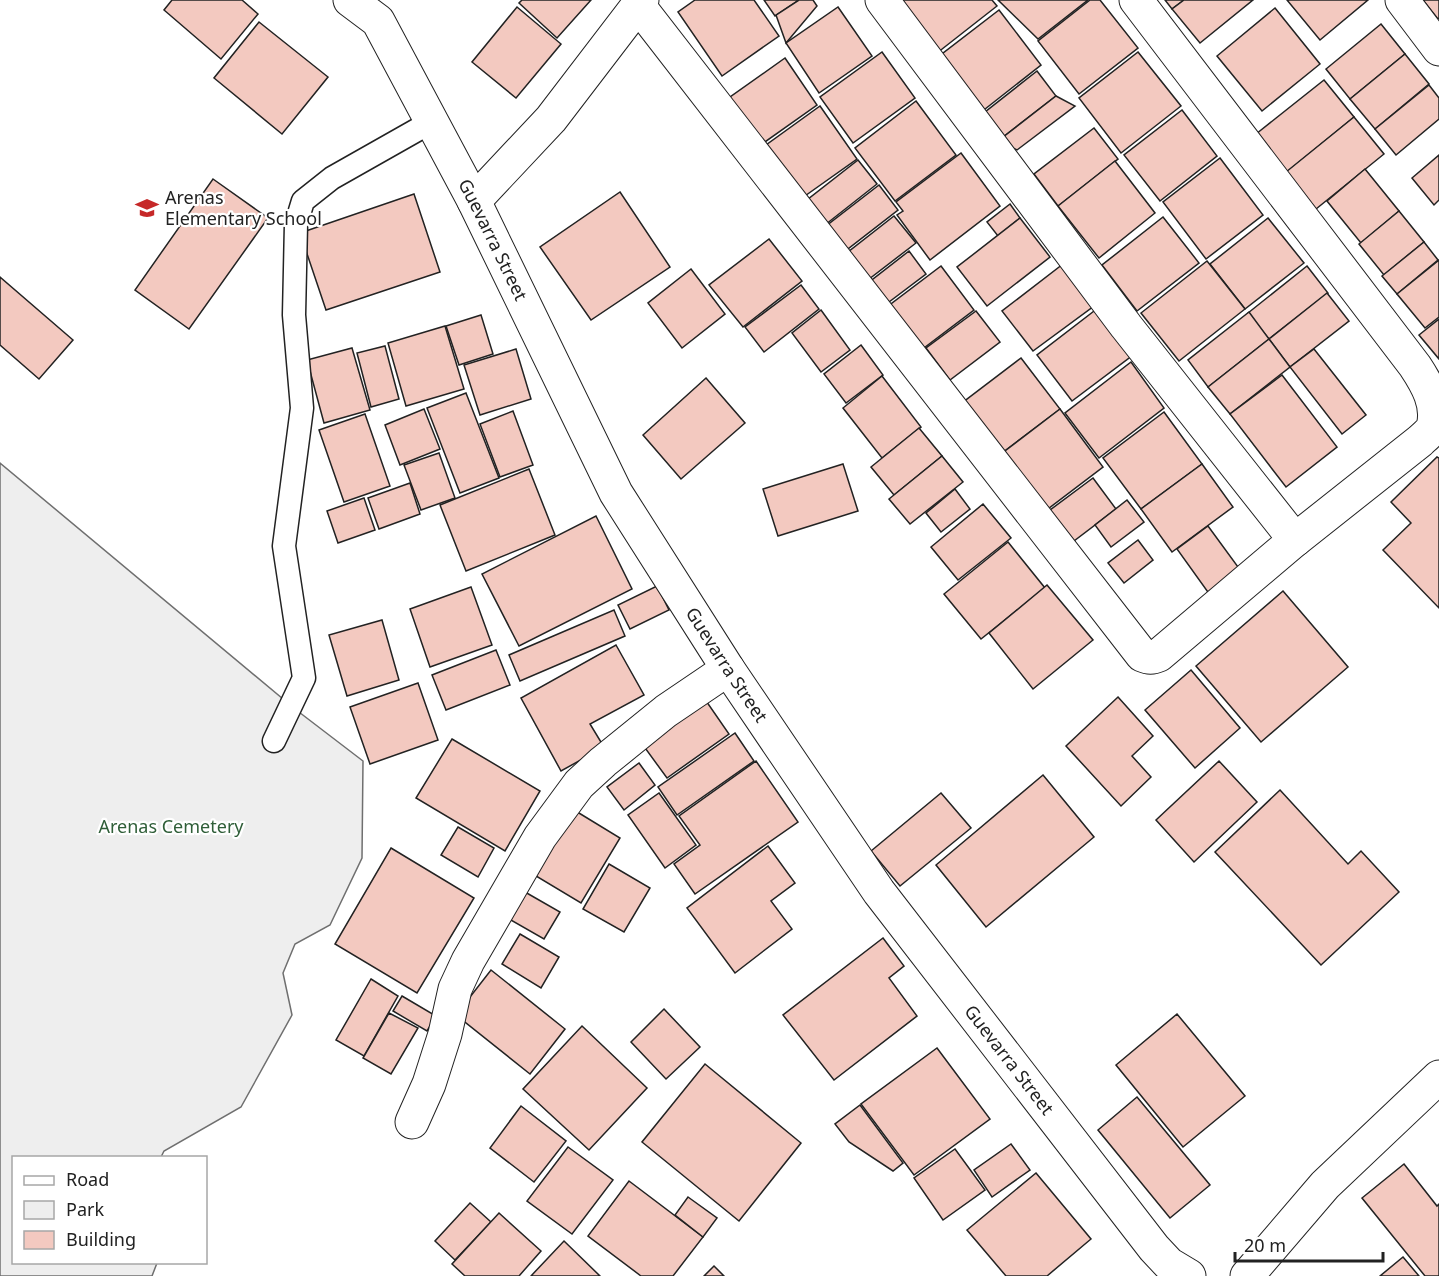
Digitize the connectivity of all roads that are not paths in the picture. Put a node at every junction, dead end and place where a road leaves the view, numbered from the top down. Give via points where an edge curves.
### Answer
1 (350, 0) edge
2 (882, 0) edge
3 (1136, 0) edge
4 (1402, 0) edge
5 (640, 2) edge
6 (1439, 49) edge
7 (431, 122) junction
8 (474, 201) junction
9 (1436, 430) edge
10 (1295, 540) junction
11 (728, 669) junction
12 (274, 741) dead end
13 (1439, 1077) edge
14 (412, 1122) dead end
15 (1189, 1276) edge
16 (1247, 1276) edge

1 - 7 street, Guevarra Street via 378,21
2 - 10 street via 1126,326
3 - 9 street via 1415,366 1430,388
4 - 6 street
5 - 8 street via 551,119
5 - 10 street via 1142,655 1159,655
7 - 8 street, Guevarra Street
7 - 12 lane via 332,178 303,201 296,224 294,315 302,408 284,546 304,678
8 - 11 street, Guevarra Street via 616,494
9 - 10 street
11 - 14 street via 666,711 603,762 579,784 540,837 455,989 429,1084
11 - 15 street, Guevarra Street via 879,892 1154,1248 1169,1264
13 - 16 street via 1325,1185

